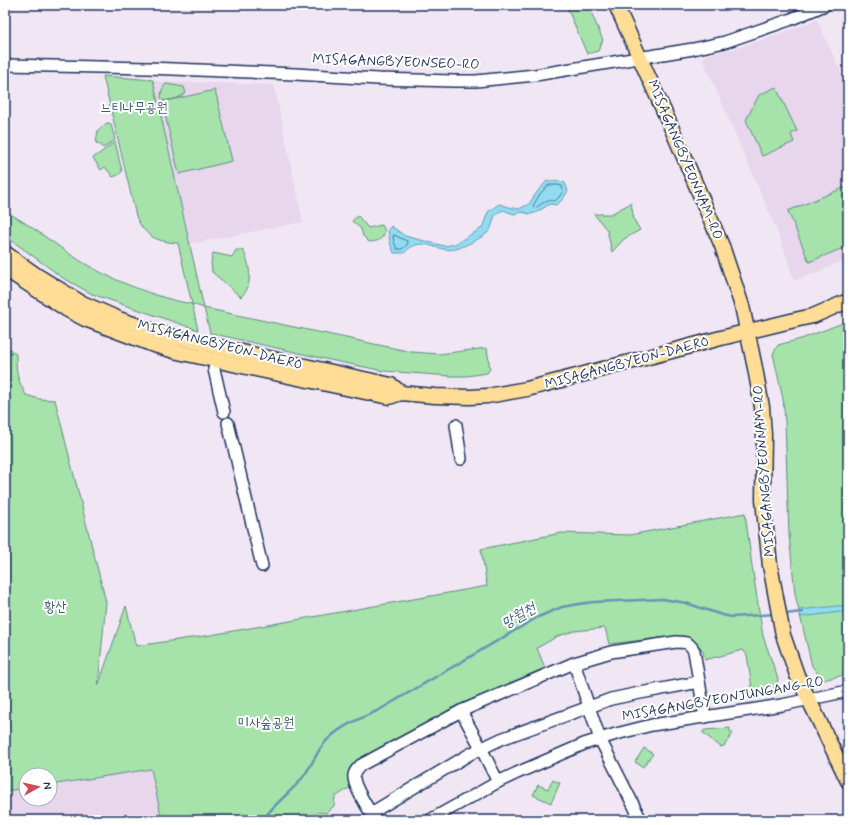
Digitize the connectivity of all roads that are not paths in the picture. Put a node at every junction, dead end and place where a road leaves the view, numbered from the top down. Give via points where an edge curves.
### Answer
1 (616, 5) edge
2 (825, 5) edge
3 (640, 58) junction
4 (5, 65) edge
5 (5, 253) edge
6 (5, 269) edge
7 (848, 301) edge
8 (747, 331) junction
9 (214, 369) dead end
10 (401, 394) junction
11 (224, 412) dead end
12 (228, 423) dead end
13 (456, 425) dead end
14 (462, 459) dead end
15 (262, 566) dead end
16 (574, 663) junction
17 (699, 682) junction
18 (848, 691) edge
19 (808, 700) junction
20 (589, 706) junction
21 (461, 711) junction
22 (705, 717) junction
23 (600, 739) junction
24 (481, 748) junction
25 (848, 781) edge
26 (498, 782) junction
27 (373, 817) edge
28 (430, 820) edge
29 (641, 820) edge

1 - 3 main road, MISAGANGBYEONNAM-RO
2 - 3 street, MISAGANGBYEONSEO-RO via 725,42
3 - 4 street, MISAGANGBYEONSEO-RO via 495,79 454,81 148,68
3 - 8 main road, MISAGANGBYEONNAM-RO via 722,246 742,306
5 - 10 main road, MISAGANGBYEON-DAERO via 80,302 126,322 174,337 391,385
6 - 10 main road, MISAGANGBYEON-DAERO via 85,320 150,344 389,397
7 - 8 main road, MISAGANGBYEON-DAERO via 813,316
8 - 10 main road, MISAGANGBYEON-DAERO via 527,389 470,397
8 - 19 main road, MISAGANGBYEONNAM-RO via 762,407 763,499 770,565 783,635
9 - 11 street
12 - 15 street
13 - 14 street
16 - 17 street via 611,652 684,642 691,645 694,651
16 - 20 street
16 - 21 street
17 - 20 street via 611,699
17 - 22 street
18 - 19 street, MISAGANGBYEONJUNGANG-RO
19 - 22 street, MISAGANGBYEONJUNGANG-RO
19 - 25 main road, MISAGANGBYEONNAM-RO
20 - 23 street
20 - 24 street
21 - 24 street
21 - 27 street via 355,770 353,777 356,786
22 - 23 street, MISAGANGBYEONJUNGANG-RO via 652,725
23 - 26 street, MISAGANGBYEONJUNGANG-RO
23 - 29 street
24 - 26 street
24 - 27 street
26 - 28 street, MISAGANGBYEONJUNGANG-RO

